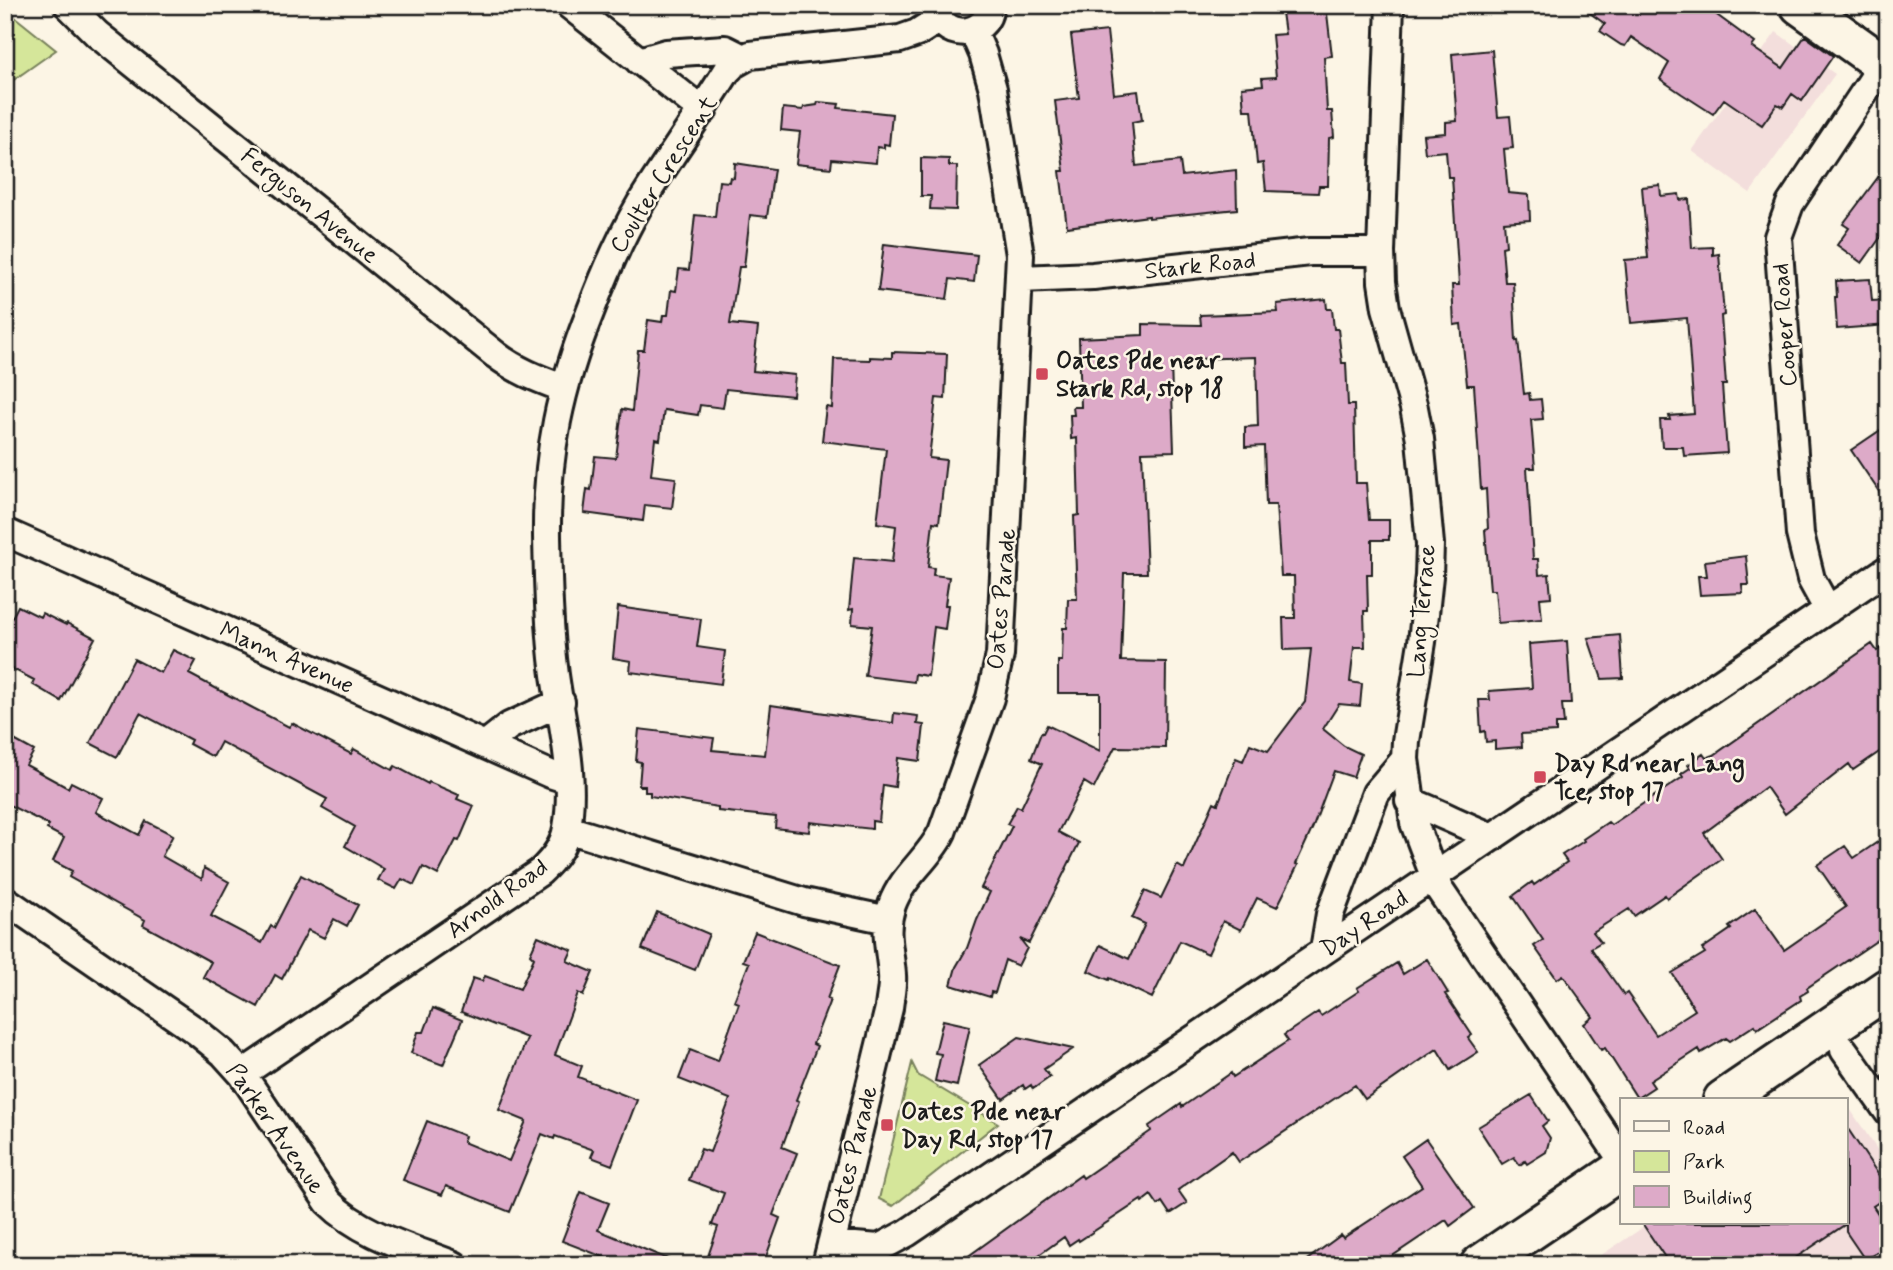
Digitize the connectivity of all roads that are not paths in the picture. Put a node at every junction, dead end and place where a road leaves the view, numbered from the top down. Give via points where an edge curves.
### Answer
1 (68, 5) edge
2 (569, 5) edge
3 (990, 5) edge
4 (1390, 5) edge
5 (1800, 5) edge
6 (938, 12) edge
7 (973, 31) junction
8 (743, 58) junction
9 (639, 61) junction
10 (1885, 66) edge
11 (703, 111) junction
12 (1381, 252) junction
13 (1020, 279) junction
14 (563, 388) junction
15 (5, 532) edge
16 (1888, 569) edge
17 (1828, 610) junction
18 (561, 702) junction
19 (485, 744) junction
20 (1405, 759) junction
21 (569, 780) junction
22 (1409, 802) junction
23 (567, 829) junction
24 (1493, 837) junction
25 (1433, 877) junction
26 (5, 900) edge
27 (888, 920) junction
28 (1324, 950) junction
29 (1888, 988) edge
30 (1888, 1021) edge
31 (1844, 1051) junction
32 (243, 1074) junction
33 (1726, 1098) edge
34 (1773, 1098) edge
35 (1888, 1112) edge
36 (1620, 1157) edge
37 (1620, 1170) edge
38 (1620, 1202) edge
39 (828, 1254) edge
40 (454, 1265) edge
41 (1480, 1265) edge
42 (1528, 1265) edge

1 - 14 street, Ferguson Avenue via 97,34 496,355
2 - 9 street
3 - 7 street via 986,19
4 - 12 street, Lang Terrace
5 - 10 main road
6 - 7 street via 944,25 958,32
6 - 8 street via 917,33 902,38
7 - 13 street, Oates Parade via 993,89 1017,231
8 - 9 street via 725,49 666,53
8 - 11 street, Coulter Crescent via 727,71
9 - 11 street
10 - 17 street, Cooper Road via 1790,204 1778,237 1800,534 1811,579
11 - 14 street, Coulter Crescent via 622,236
12 - 13 street, Stark Road via 1310,252 1093,276
12 - 20 street, Lang Terrace via 1386,308 1420,439 1430,544
13 - 27 street, Oates Parade via 996,677 942,832 931,853 898,891
14 - 18 street, Coulter Crescent via 553,435 547,536 552,642
15 - 19 street, Mann Avenue
16 - 17 street, Day Road
17 - 24 street, Day Road
18 - 19 street via 509,726
18 - 21 street, Coulter Crescent
19 - 21 street, Mann Avenue
20 - 22 street, Lang Terrace
20 - 28 street via 1376,793 1330,914
21 - 23 street, Coulter Crescent
22 - 24 street
22 - 25 street, Lang Terrace
23 - 27 street via 804,902
23 - 32 street, Arnold Road via 553,860 540,872
24 - 25 street, Day Road
25 - 28 street, Day Road
25 - 36 street, Lang Terrace
26 - 32 street, Parker Avenue via 195,1031
27 - 39 street, Oates Parade via 890,999
28 - 39 street, Day Road via 889,1244
29 - 33 main road
30 - 31 main road
31 - 34 main road
31 - 35 street
32 - 40 street, Parker Avenue via 340,1214 366,1230
37 - 41 main road
38 - 42 main road

